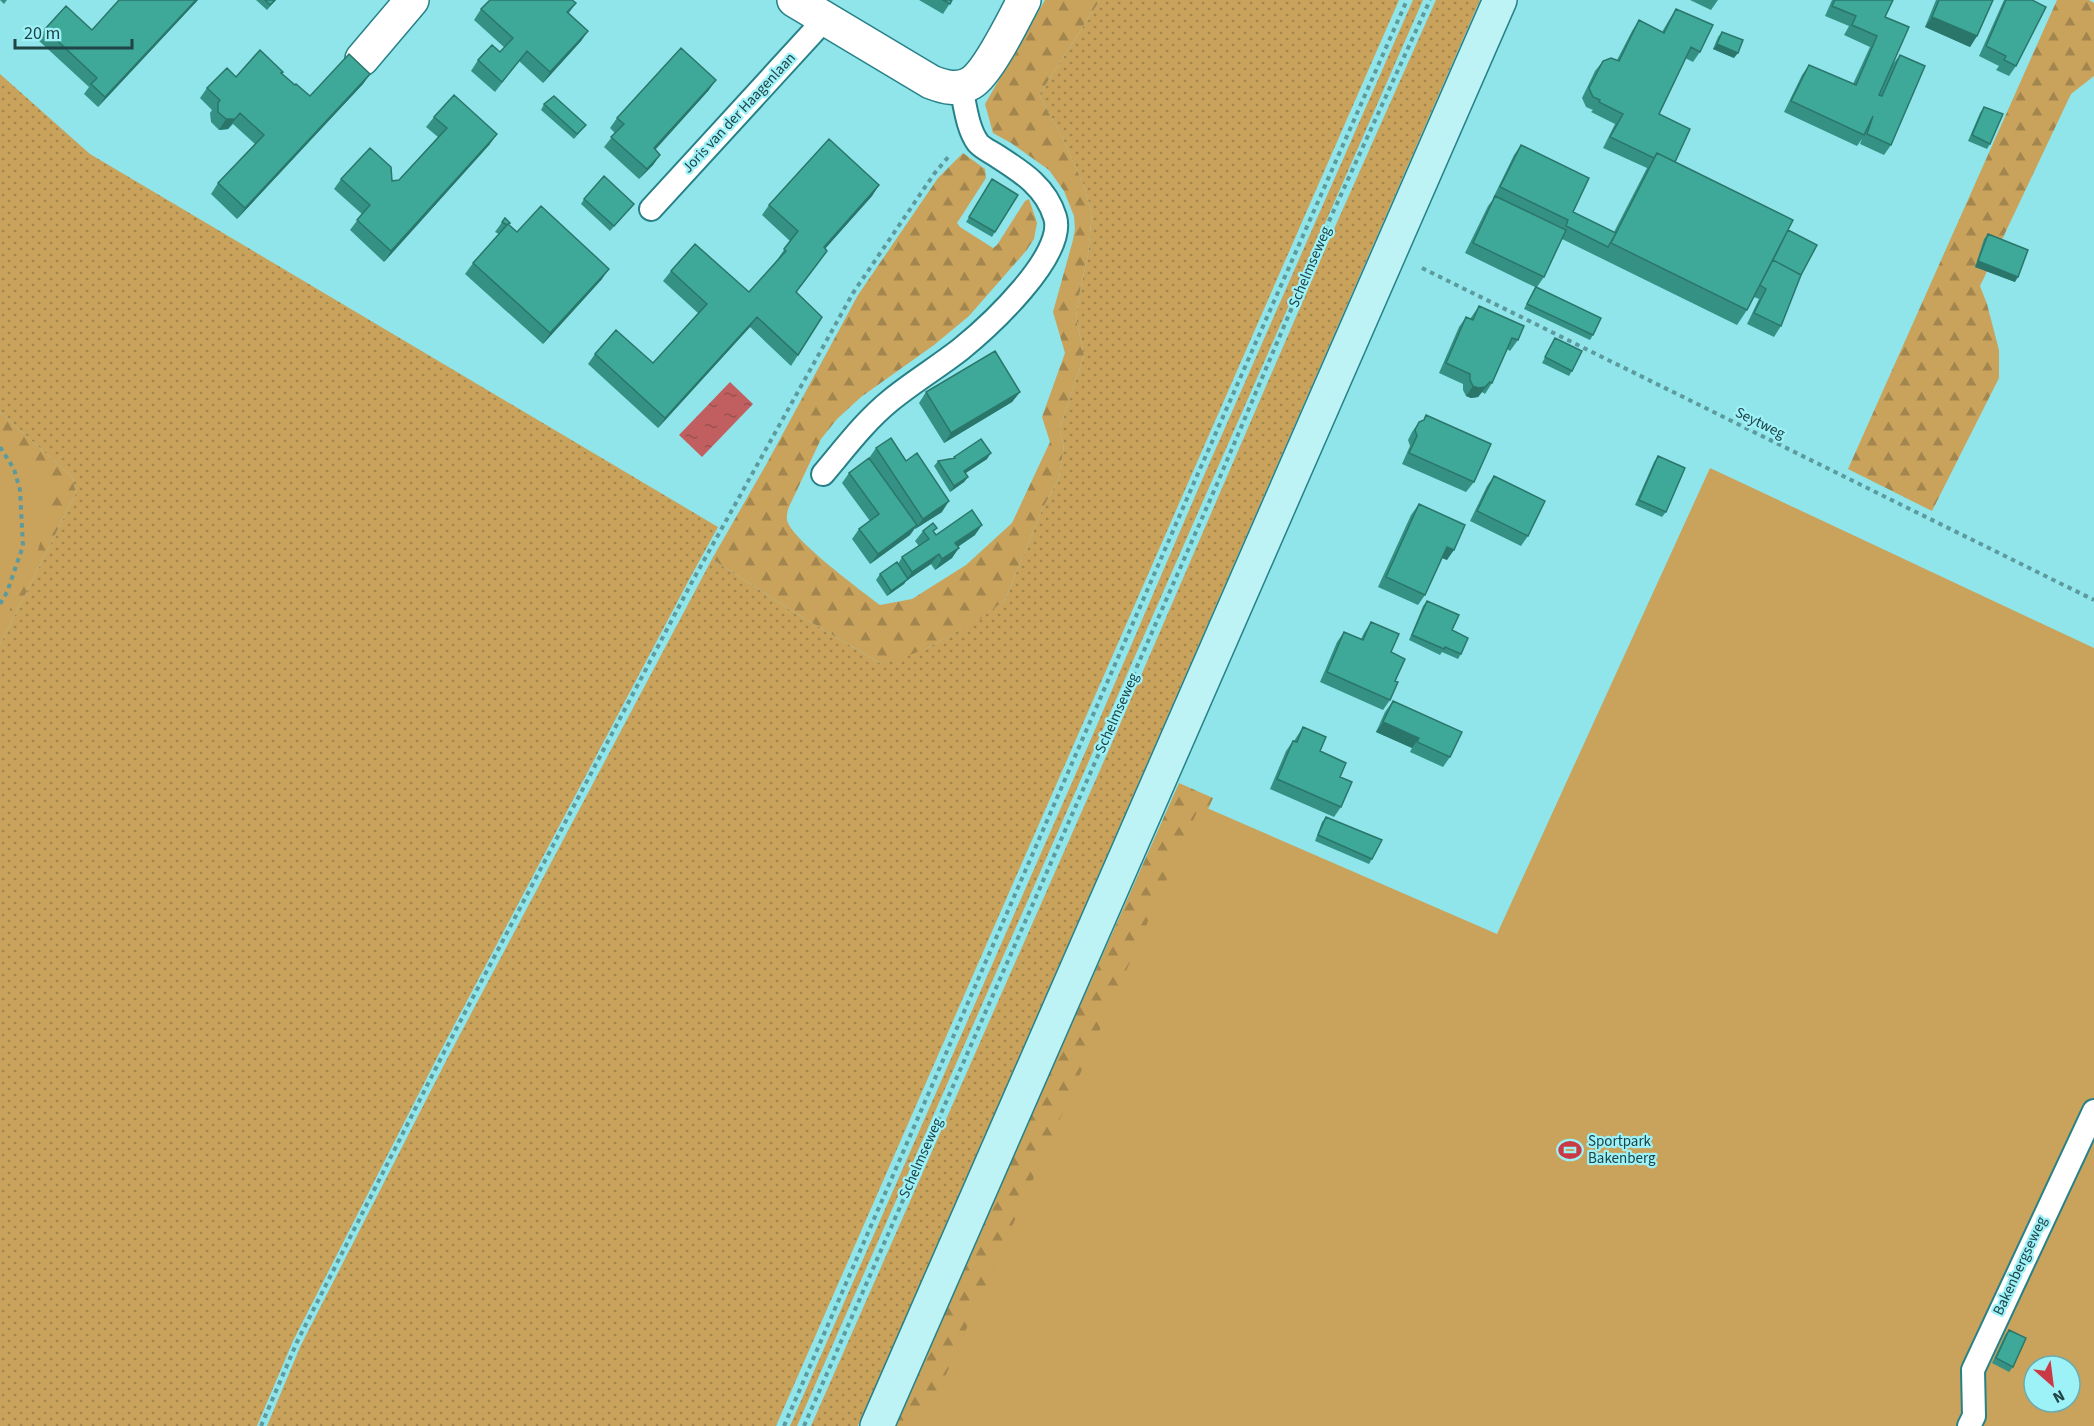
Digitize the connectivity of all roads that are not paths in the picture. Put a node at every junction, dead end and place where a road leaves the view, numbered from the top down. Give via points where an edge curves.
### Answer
1 (412, 0) edge
2 (794, 0) edge
3 (1024, 0) edge
4 (1500, 0) edge
5 (826, 18) junction
6 (362, 59) dead end
7 (961, 87) junction
8 (651, 208) dead end
9 (824, 474) dead end
10 (2094, 1111) edge
11 (877, 1426) edge
12 (1969, 1426) edge

1 - 6 street
2 - 5 street
3 - 7 street via 977,79
4 - 11 main road
5 - 7 street via 931,82 946,88
5 - 8 lane, Joris van der Haagenlaan
7 - 9 lane via 970,126 979,144 1034,181 1049,200 1056,220 1053,244 1029,282 985,328 891,400 867,422
10 - 12 lane, Bakenbergseweg via 1973,1370 1974,1416

